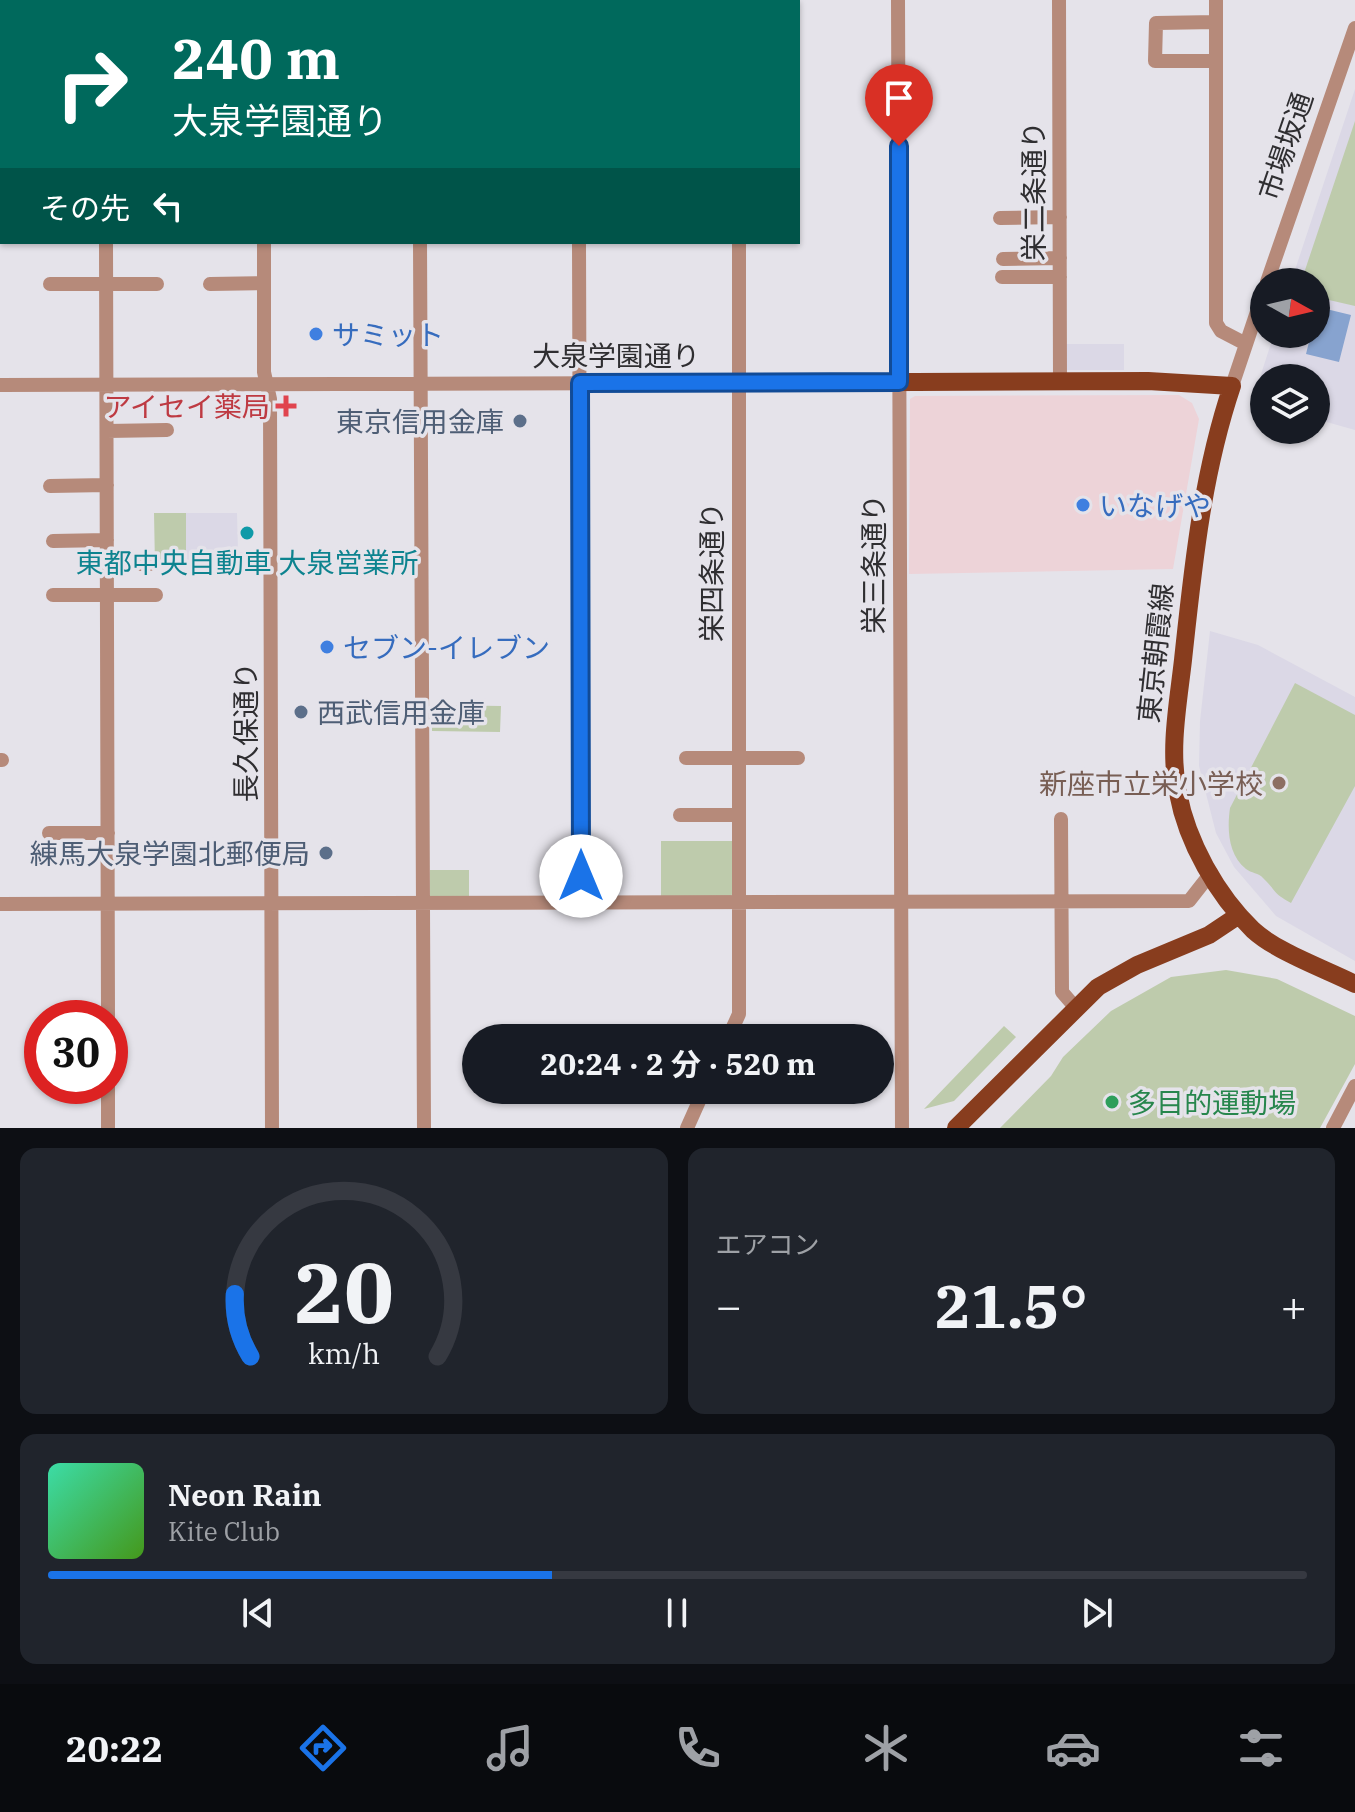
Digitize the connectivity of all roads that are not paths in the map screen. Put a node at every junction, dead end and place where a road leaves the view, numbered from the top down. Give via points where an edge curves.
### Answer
1 (898, 0) edge
2 (1059, 0) edge
3 (1216, 0) edge
4 (1216, 22) junction
5 (1355, 28) edge
6 (1216, 61) junction
7 (1060, 217) junction
8 (1000, 218) dead end
9 (106, 244) edge
10 (264, 244) edge
11 (420, 244) edge
12 (579, 244) edge
13 (739, 244) edge
14 (1060, 258) junction
15 (1003, 259) dead end
16 (1272, 268) edge
17 (1002, 277) dead end
18 (1060, 277) junction
19 (264, 283) junction
20 (50, 284) dead end
21 (106, 284) junction
22 (157, 284) dead end
23 (210, 284) dead end
24 (1250, 332) edge
25 (1246, 344) junction
26 (899, 382) junction
27 (1060, 382) junction
28 (421, 383) junction
29 (580, 383) junction
30 (680, 383) joint
31 (737, 383) junction
32 (0, 385) edge
33 (107, 385) junction
34 (266, 385) junction
35 (1232, 386) junction
36 (167, 430) dead end
37 (107, 431) junction
38 (107, 485) junction
39 (50, 486) dead end
40 (107, 540) junction
41 (53, 541) dead end
42 (107, 564) junction
43 (150, 564) dead end
44 (53, 595) dead end
45 (107, 595) junction
46 (156, 595) dead end
47 (686, 758) dead end
48 (738, 758) junction
49 (798, 758) dead end
50 (680, 815) dead end
51 (738, 815) junction
52 (1061, 819) dead end
53 (49, 833) dead end
54 (108, 833) junction
55 (1211, 873) junction
56 (738, 901) junction
57 (900, 901) junction
58 (1061, 901) junction
59 (581, 902) junction
60 (108, 903) junction
61 (272, 903) junction
62 (424, 903) junction
63 (0, 904) edge
64 (1239, 915) junction
65 (1355, 984) edge
66 (108, 1000) edge
67 (1075, 1007) junction
68 (734, 1024) edge
69 (1355, 1086) edge
70 (108, 1104) edge
71 (698, 1104) edge
72 (108, 1128) edge
73 (272, 1128) edge
74 (424, 1128) edge
75 (687, 1128) edge
76 (902, 1128) edge
77 (956, 1128) edge
78 (1333, 1128) edge

1 - 26 street, 栄三条通り
2 - 7 street, 栄二条通り
3 - 4 street
4 - 6 street
4 - 6 street via 1156,23 1155,61
5 - 16 street, 市場坂通
6 - 25 street via 1216,323
7 - 8 street
7 - 14 street, 栄二条通り
9 - 21 street
10 - 19 street, 長久保通り
11 - 28 street
12 - 29 street
13 - 31 street, 栄四条通り
14 - 15 street
14 - 18 street, 栄二条通り
17 - 18 street
18 - 27 street, 栄二条通り
19 - 23 street
19 - 34 street, 長久保通り
20 - 21 street
21 - 22 street
21 - 33 street
24 - 25 street
25 - 35 street
26 - 27 main road, 大泉学園通り
26 - 31 main road, 大泉学園通り
26 - 57 street, 栄三条通り
27 - 35 main road, 大泉学園通り
28 - 29 street, 大泉学園通り
28 - 34 street, 大泉学園通り
28 - 62 street
29 - 30 street, 大泉学園通り
29 - 59 street
30 - 31 main road, 大泉学園通り
31 - 48 street, 栄四条通り
32 - 33 street, 大泉学園通り
33 - 34 street, 大泉学園通り
33 - 37 street
34 - 61 street, 長久保通り
35 - 55 main road, 東京朝霞線 via 1197,536 1173,756 1187,826
36 - 37 street
37 - 38 street
38 - 39 street
38 - 40 street
40 - 41 street
40 - 42 street
42 - 43 street
42 - 45 street
44 - 45 street
45 - 46 street
45 - 54 street
47 - 48 street
48 - 49 street
48 - 51 street, 栄四条通り
50 - 51 street
51 - 56 street, 栄四条通り
52 - 58 street
53 - 54 street
54 - 60 street
55 - 58 street via 1189,901
55 - 64 main road, 東京朝霞線
56 - 57 street
56 - 59 street
56 - 68 street, 栄四条通り via 739,1014
57 - 58 street
57 - 76 street, 栄三条通り
58 - 67 street via 1062,992
59 - 62 street
60 - 61 street
60 - 63 street
60 - 66 street
61 - 62 street
61 - 73 street, 長久保通り
62 - 74 street
64 - 65 main road, 東京朝霞線 via 1269,941
64 - 67 main road via 1209,935 1137,965
67 - 77 main road
69 - 78 street
70 - 72 street
71 - 75 street

